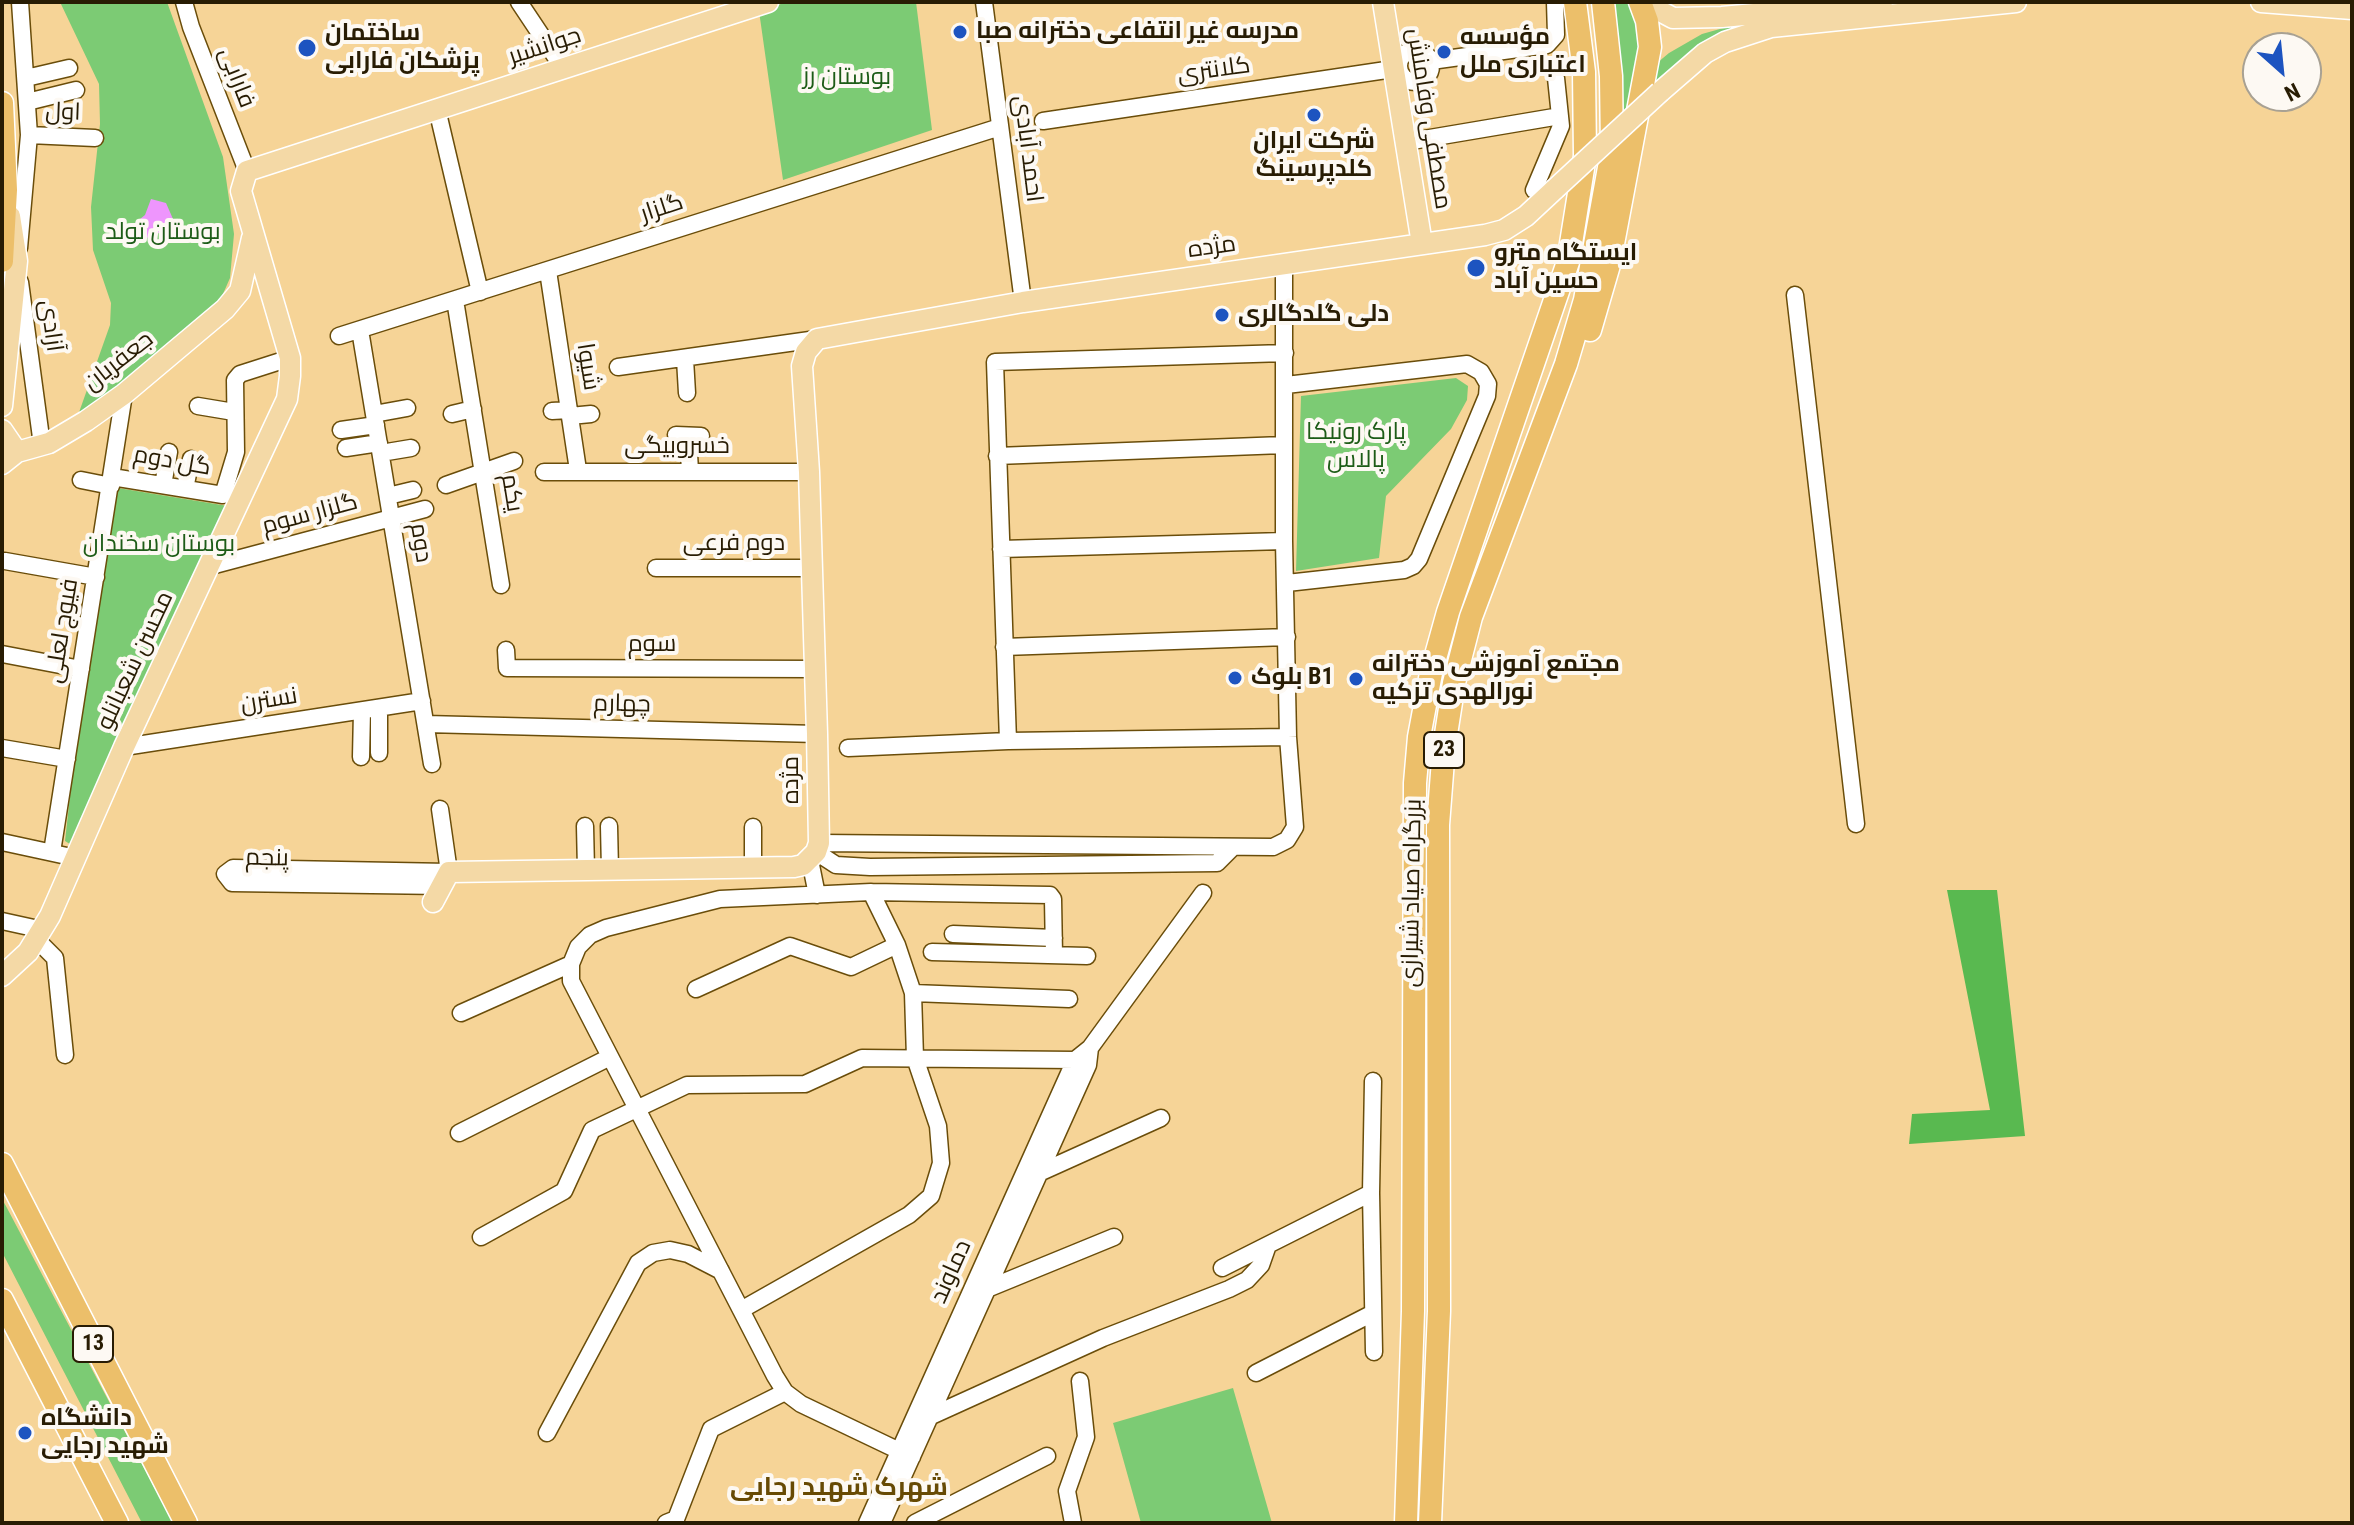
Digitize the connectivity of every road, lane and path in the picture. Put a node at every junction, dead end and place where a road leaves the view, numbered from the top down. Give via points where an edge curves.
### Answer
1 (20, 2) edge
2 (184, 2) edge
3 (519, 2) edge
4 (768, 2) edge
5 (1383, 2) edge
6 (1555, 2) edge
7 (1575, 2) edge
8 (1603, 2) edge
9 (1641, 2) edge
10 (1882, 2) edge
11 (2016, 2) edge
12 (2261, 2) edge
13 (988, 3) edge
14 (2352, 9) edge
15 (1431, 61) junction
16 (69, 68) dead end
17 (563, 68) junction
18 (1400, 68) junction
19 (26, 78) junction
20 (1556, 78) dead end
21 (76, 90) dead end
22 (27, 102) junction
23 (2, 103) edge
24 (437, 109) junction
25 (1560, 116) junction
26 (1043, 121) dead end
27 (1000, 127) junction
28 (29, 135) junction
29 (95, 138) dead end
30 (1406, 142) junction
31 (247, 171) junction
32 (1534, 190) dead end
33 (253, 236) junction
34 (1422, 244) junction
35 (10, 261) edge
36 (1284, 263) junction
37 (548, 271) junction
38 (268, 283) junction
39 (240, 291) junction
40 (480, 292) junction
41 (1795, 295) dead end
42 (455, 300) junction
43 (1023, 302) junction
44 (360, 330) junction
45 (339, 336) dead end
46 (817, 339) junction
47 (1285, 353) junction
48 (290, 358) junction
49 (685, 359) junction
50 (618, 367) dead end
51 (1286, 385) junction
52 (687, 393) dead end
53 (124, 394) junction
54 (2, 406) edge
55 (198, 406) dead end
56 (407, 408) dead end
57 (473, 409) junction
58 (234, 412) junction
59 (564, 412) junction
60 (452, 414) dead end
61 (591, 414) dead end
62 (375, 420) junction
63 (86, 421) junction
64 (2, 430) edge
65 (341, 430) dead end
66 (118, 436) junction
67 (689, 436) dead end
68 (42, 445) junction
69 (1283, 445) junction
70 (1536, 447) junction
71 (346, 448) dead end
72 (380, 448) junction
73 (411, 448) dead end
74 (169, 452) dead end
75 (997, 456) junction
76 (9, 458) edge
77 (191, 459) dead end
78 (514, 461) dead end
79 (578, 470) junction
80 (690, 471) junction
81 (483, 472) junction
82 (544, 472) dead end
83 (809, 472) junction
84 (81, 480) dead end
85 (112, 481) junction
86 (163, 485) junction
87 (446, 485) dead end
88 (185, 489) junction
89 (413, 490) dead end
90 (388, 496) junction
91 (425, 509) dead end
92 (391, 518) junction
93 (1284, 541) junction
94 (1001, 549) junction
95 (5, 561) dead end
96 (207, 567) junction
97 (656, 568) dead end
98 (812, 568) junction
99 (96, 577) junction
100 (1287, 583) junction
101 (501, 585) dead end
102 (1287, 637) junction
103 (1004, 647) junction
104 (506, 650) dead end
105 (2, 654) edge
106 (81, 669) junction
107 (815, 669) junction
108 (422, 701) junction
109 (371, 709) junction
110 (426, 724) junction
111 (817, 734) junction
112 (1288, 737) junction
113 (1008, 741) junction
114 (124, 747) junction
115 (2, 748) edge
116 (848, 748) dead end
117 (379, 753) dead end
118 (361, 757) dead end
119 (67, 759) junction
120 (432, 764) dead end
121 (440, 809) dead end
122 (1856, 824) dead end
123 (585, 826) dead end
124 (609, 826) dead end
125 (753, 827) dead end
126 (2, 842) edge
127 (1233, 847) junction
128 (52, 852) junction
129 (815, 852) junction
130 (76, 858) junction
131 (753, 868) junction
132 (586, 870) junction
133 (610, 870) junction
134 (441, 887) junction
135 (871, 892) junction
136 (1203, 893) dead end
137 (817, 895) junction
138 (2, 921) edge
139 (953, 934) dead end
140 (40, 935) junction
141 (897, 945) junction
142 (1054, 947) junction
143 (932, 952) dead end
144 (1087, 956) dead end
145 (571, 964) junction
146 (2, 976) edge
147 (696, 989) dead end
148 (913, 993) junction
149 (1069, 999) dead end
150 (461, 1013) dead end
151 (1090, 1048) junction
152 (65, 1055) dead end
153 (610, 1057) junction
154 (915, 1058) junction
155 (1075, 1060) junction
156 (1373, 1081) dead end
157 (637, 1109) junction
158 (1161, 1118) dead end
159 (459, 1133) dead end
160 (2, 1164) edge
161 (1039, 1173) junction
162 (1371, 1193) junction
163 (481, 1237) dead end
164 (1114, 1237) dead end
165 (1268, 1245) junction
166 (1222, 1268) dead end
167 (721, 1271) junction
168 (981, 1286) junction
169 (2, 1300) edge
170 (741, 1310) junction
171 (1439, 1311) junction
172 (1373, 1313) junction
173 (1374, 1352) dead end
174 (1256, 1373) dead end
175 (1080, 1381) dead end
176 (785, 1392) junction
177 (923, 1415) junction
178 (547, 1433) dead end
179 (906, 1454) junction
180 (1047, 1456) dead end
181 (117, 1523) edge
182 (186, 1523) edge
183 (666, 1523) edge
184 (867, 1523) edge
185 (882, 1523) edge
186 (915, 1523) edge
187 (1073, 1523) edge
188 (1406, 1523) edge
189 (1430, 1523) edge
190 (1442, 1523) edge

1 - 19 street, آزادی
2 - 31 street, فارابی
3 - 17 street
4 - 17 main road, جوانشیر
5 - 18 main road, مصطفی وفامنش
6 - 15 street via 1556,35 1547,45
7 - 188 highway, بزرگراه صیاد شیرازی / 23 via 1584,72 1585,145 1568,262 1448,612 1419,737
8 - 70 highway, بزرگراه صیاد شیرازی / 23 via 1612,151 1585,300
9 - 10 main road via 1673,18
9 - 70 highway via 1650,47 1609,265 1576,371
11 - 34 main road, مژده, bridge via 1771,27 1725,42 1660,92 1526,216 1504,230
12 - 14 main road
13 - 27 street, احمد آبادی
15 - 18 street via 1421,51
15 - 18 street via 1427,76
16 - 19 street
17 - 24 main road, جوانشیر
18 - 26 street, کلانتری
18 - 30 main road, مصطفی وفامنش
19 - 22 street, آزادی
20 - 25 street
21 - 22 street
22 - 28 street, آزادی
23 - 35 highway
24 - 31 main road, جوانشیر
24 - 40 street
25 - 30 street
25 - 32 street via 1561,126
27 - 37 street, گلزار
27 - 43 street, احمد آبادی
28 - 29 street, اول
28 - 35 street, آزادی
30 - 34 main road, مصطفی وفامنش
31 - 33 main road, محسن شعبانلو via 241,191
33 - 38 main road, محسن شعبانلو
33 - 39 main road
34 - 36 main road, مژده
35 - 54 main road
35 - 68 street, آزادی
36 - 43 main road, مژده
36 - 47 street
37 - 40 street, گلزار
37 - 59 street, شیوا
38 - 39 main road via 243,285
38 - 48 main road, محسن شعبانلو
39 - 53 main road, جعفریان
40 - 42 street, گلزار
41 - 122 street
42 - 44 street, گلزار
42 - 57 street, یکم
43 - 46 main road, مژده
44 - 45 street, گلزار
44 - 62 street, دوم
46 - 49 street, مژده
46 - 83 main road, مژده via 802,366
47 - 51 street
47 - 75 street via 995,362
48 - 58 street via 240,374 235,380
48 - 96 main road, محسن شعبانلو via 287,399
49 - 50 street, مژده
49 - 52 street
51 - 69 street
51 - 100 street via 1467,364 1488,384 1413,566
53 - 63 main road, جعفریان
53 - 66 street, فیوج لعلی
55 - 58 street
56 - 62 street
57 - 60 street
57 - 81 street, یکم
58 - 88 street, گل دوم via 236,452 223,495
59 - 61 street
59 - 79 street, شیوا
62 - 65 street
62 - 72 street, دوم
63 - 66 street via 106,421
63 - 68 main road, جعفریان
64 - 76 main road, جعفریان
66 - 85 street, فیوج لعلی
67 - 80 street
68 - 76 main road, جعفریان
69 - 75 street
69 - 93 street
70 - 171 highway, بزرگراه صیاد شیرازی / 23 via 1471,617 1444,747 1438,825
71 - 72 street
72 - 73 street
72 - 90 street, دوم
74 - 86 street
75 - 94 street
77 - 88 street
78 - 81 street
79 - 80 street, خسروبیگی
79 - 82 street, خسروبیگی
80 - 83 street, خسروبیگی
81 - 87 street
81 - 101 street, یکم
83 - 98 main road, مژده
84 - 85 street, گل دوم
85 - 86 street, گل دوم
85 - 99 street, فیوج لعلی
86 - 88 street, گل دوم
89 - 90 street
90 - 92 street, دوم
91 - 92 street, گلزار سوم
92 - 96 street, گلزار سوم
92 - 108 street, دوم
93 - 94 street
93 - 100 street
94 - 103 street
95 - 99 street
96 - 114 main road, محسن شعبانلو
97 - 98 street, دوم فرعی
98 - 107 main road, مژده
99 - 106 street, فیوج لعلی
100 - 102 street
102 - 103 street
102 - 112 street
103 - 113 street
104 - 107 street, سوم via 507,668
105 - 106 street
106 - 119 street, فیوج لعلی
107 - 111 main road, مژده
108 - 109 street, نسترن
108 - 110 street, دوم
109 - 114 street, نسترن
109 - 117 street
109 - 118 street
110 - 111 street, چهارم
110 - 120 street, دوم
111 - 129 main road, مژده
112 - 113 street
112 - 127 street via 1295,827 1287,840 1273,847
113 - 116 street
114 - 130 main road, محسن شعبانلو
115 - 119 street
119 - 128 street, فیوج لعلی
121 - 134 street
123 - 132 street
124 - 133 street
125 - 131 street
126 - 128 street
127 - 129 street
127 - 129 street via 1217,863 1169,864 870,867 836,865
128 - 130 street
129 - 131 main road via 794,867
129 - 137 street
130 - 140 main road, محسن شعبانلو
131 - 133 main road
132 - 133 main road
132 - 134 main road
134 - 134 street, پنجم via 232,883 225,874 233,868
135 - 137 street
135 - 141 street
135 - 142 street via 1050,895
136 - 151 street, دماوند
137 - 145 street via 720,899 606,928 578,947
138 - 140 street
139 - 142 street
140 - 146 main road, محسن شعبانلو
140 - 152 street via 55,958
141 - 147 street via 851,967 790,946
141 - 148 street
142 - 143 street
142 - 144 street
145 - 150 street
145 - 153 street via 571,981
148 - 149 street
148 - 154 street
151 - 155 street, دماوند
151 - 161 street, دماوند via 1088,1065
153 - 157 street
153 - 159 street
154 - 155 street
154 - 157 street via 862,1058 805,1084 687,1085
154 - 170 street via 938,1126 941,1163 931,1196 909,1215
155 - 168 street, دماوند
156 - 162 street
157 - 163 street via 592,1130 564,1191
157 - 167 street
158 - 161 street
160 - 182 highway, 13
161 - 168 street, دماوند
162 - 165 street
162 - 172 street
164 - 168 street
165 - 166 street
165 - 177 street via 1261,1265 1229,1289
167 - 170 street
167 - 178 street via 670,1250 638,1263
168 - 177 street, دماوند
169 - 181 highway, 13
170 - 176 street
171 - 189 highway, بزرگراه صیاد شیرازی / 23
171 - 190 highway
172 - 173 street
172 - 174 street
175 - 187 street via 1086,1437 1067,1491
176 - 179 street
176 - 183 street via 711,1429 676,1519
177 - 179 street, دماوند
179 - 184 street, دماوند
179 - 185 street, دماوند
180 - 186 street

